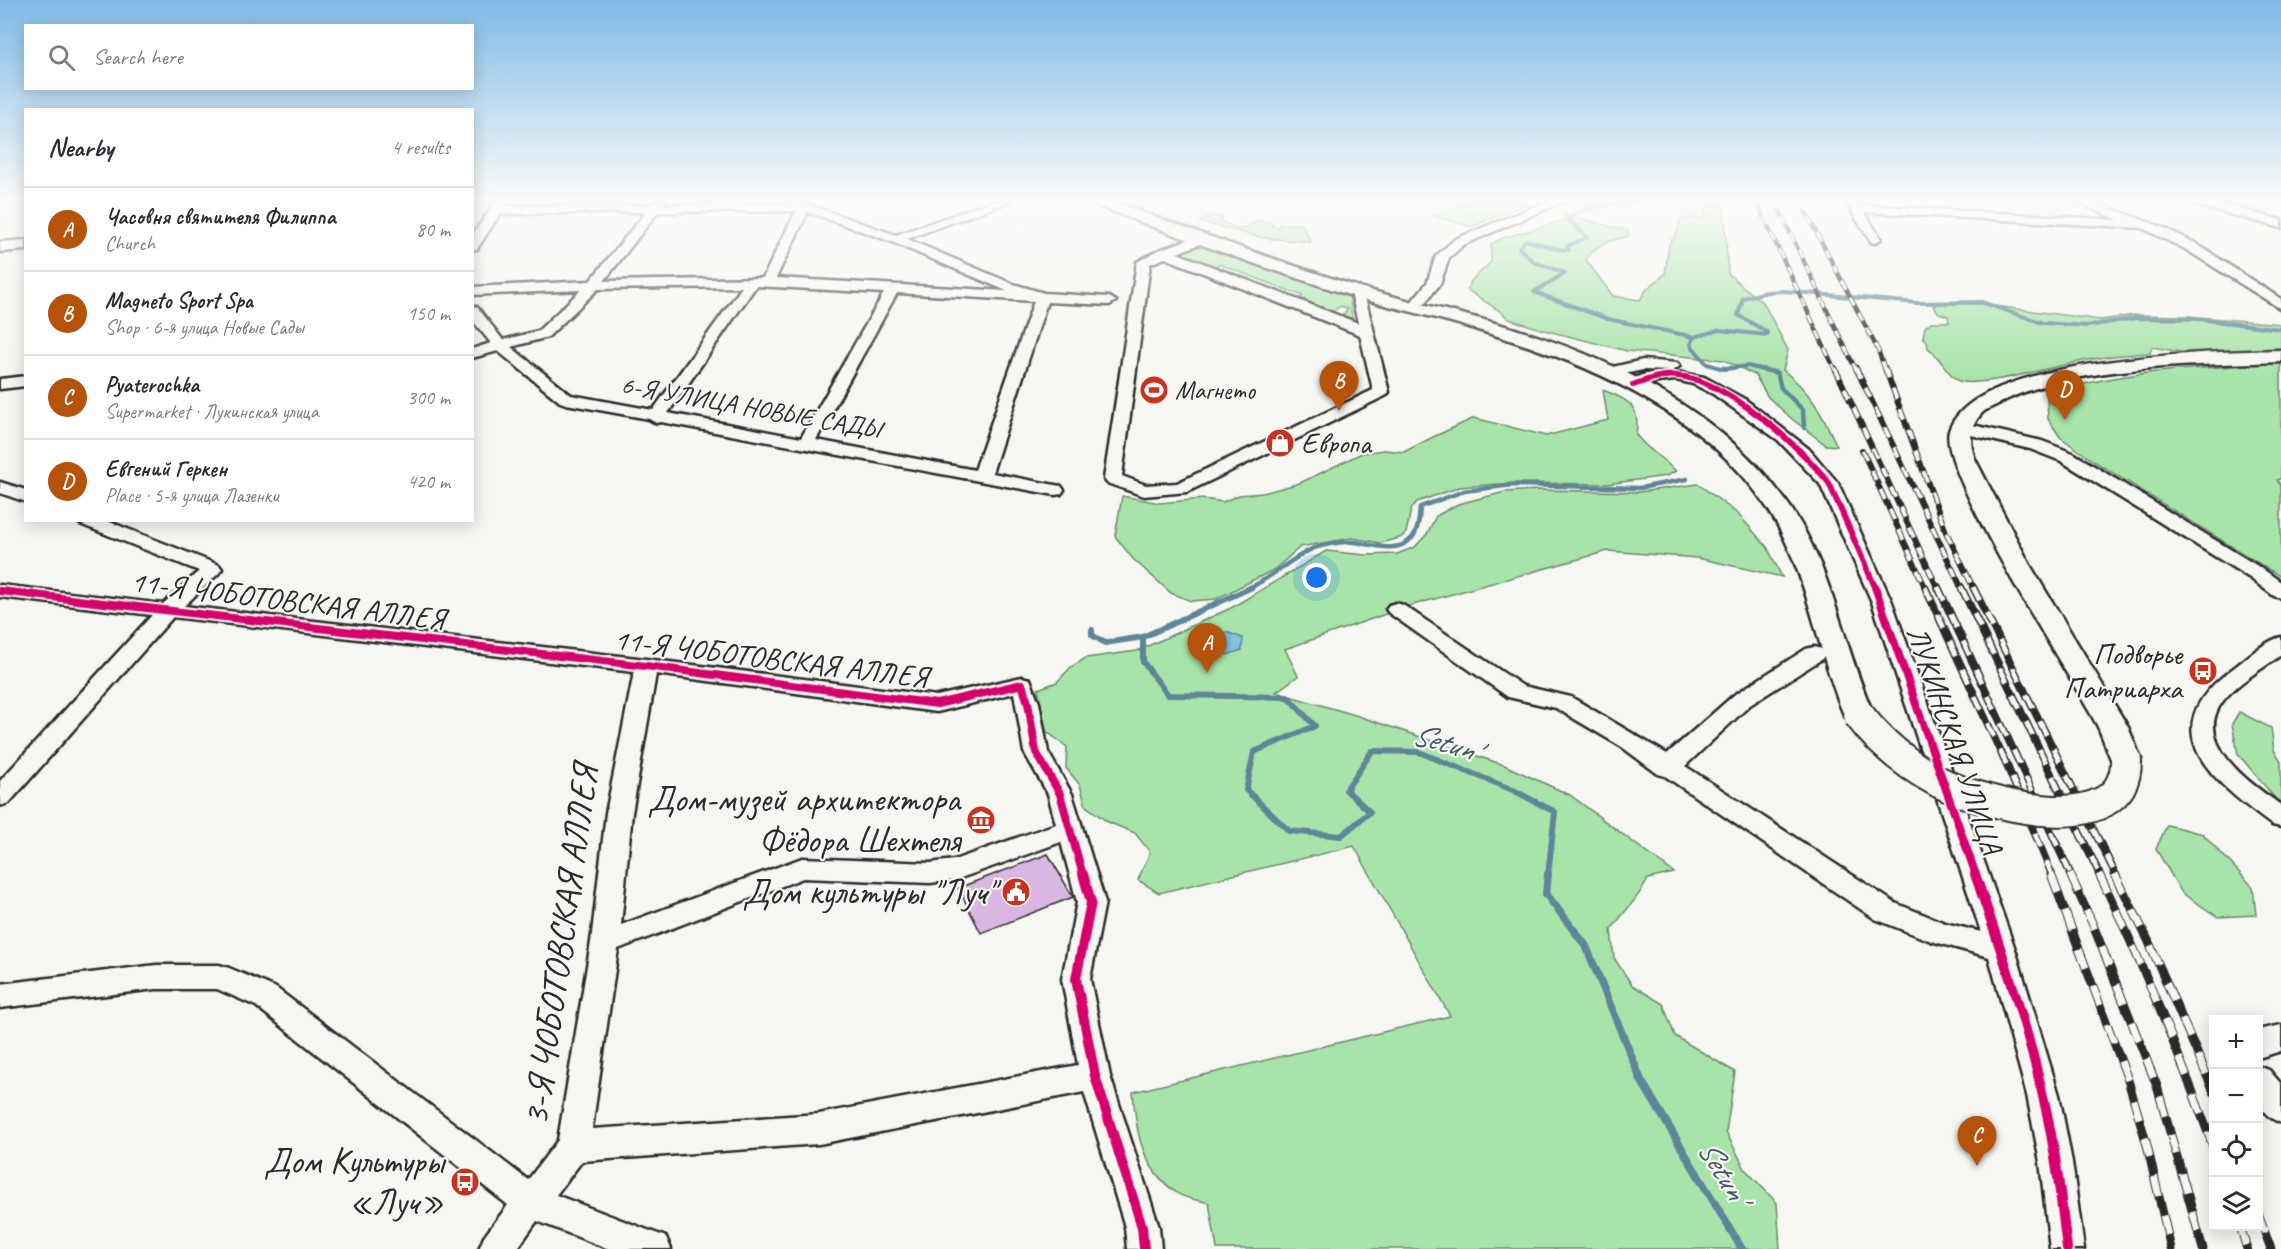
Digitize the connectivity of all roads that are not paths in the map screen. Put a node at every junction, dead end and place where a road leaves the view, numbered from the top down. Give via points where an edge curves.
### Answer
1 (614, 259) edge
2 (779, 259) edge
3 (943, 259) edge
4 (1150, 259) edge
5 (1180, 259) edge
6 (1261, 259) edge
7 (1442, 259) edge
8 (2210, 259) edge
9 (768, 282) junction
10 (751, 283) junction
11 (594, 285) junction
12 (893, 289) junction
13 (474, 291) edge
14 (1358, 292) junction
15 (1042, 297) junction
16 (1109, 301) dead end
17 (1393, 301) junction
18 (1419, 301) dead end
19 (2281, 305) edge
20 (474, 312) edge
21 (1364, 312) junction
22 (1367, 332) junction
23 (500, 345) junction
24 (474, 353) edge
25 (2281, 356) edge
26 (1621, 379) junction
27 (24, 381) edge
28 (0, 384) edge
29 (1742, 406) junction
30 (656, 417) junction
31 (1960, 427) junction
32 (806, 443) junction
33 (982, 476) junction
34 (0, 487) edge
35 (1055, 490) dead end
36 (24, 496) edge
37 (92, 522) edge
38 (0, 591) edge
39 (2281, 592) edge
40 (1396, 609) dead end
41 (168, 610) junction
42 (2281, 644) edge
43 (1814, 654) dead end
44 (646, 666) junction
45 (1667, 768) junction
46 (0, 797) edge
47 (2281, 818) edge
48 (1071, 829) junction
49 (605, 942) junction
50 (2001, 949) junction
51 (0, 996) edge
52 (2281, 1038) edge
53 (2263, 1042) edge
54 (1095, 1077) junction
55 (2263, 1085) edge
56 (2281, 1108) edge
57 (573, 1146) junction
58 (530, 1202) junction
59 (496, 1249) edge
60 (654, 1249) edge
61 (1144, 1249) edge
62 (2067, 1249) edge

1 - 11 street
2 - 9 street
3 - 15 street
4 - 22 street via 1144,262 1113,478 1144,491 1181,488 1381,392
5 - 22 street
6 - 14 main road
7 - 18 street via 1433,284
8 - 19 street
9 - 10 street
9 - 12 street
10 - 11 street
10 - 30 street
11 - 13 street
11 - 23 street via 543,334
12 - 15 street
12 - 32 street
14 - 17 main road
14 - 21 street
15 - 16 street
15 - 33 street
17 - 21 street
17 - 26 main road via 1548,347
20 - 23 street, 6-Я УЛИЦА НОВЫЕ САДЫ
21 - 22 street
23 - 24 street
23 - 30 street, 6-Я УЛИЦА НОВЫЕ САДЫ via 566,399
25 - 31 main road via 2152,362 2082,372 1983,400 1971,409
26 - 29 street, ЛУКИНСКАЯ УЛИЦА via 1690,377
26 - 29 street, ЛУКИНСКАЯ УЛИЦА via 1651,365 1698,371 1726,385
26 - 31 main road, bridge via 1709,433 1776,503 1805,553 1859,715 1883,744 1921,772 1979,798 2020,808 2067,811 2103,801 2124,782 2126,759 2113,727 2001,537 1962,456
27 - 28 street
29 - 50 street, ЛУКИНСКАЯ УЛИЦА via 1795,446 1828,481 1882,602
30 - 32 street, 6-Я УЛИЦА НОВЫЕ САДЫ
31 - 39 street via 2036,445 2067,458
32 - 33 street, 6-Я УЛИЦА НОВЫЕ САДЫ
33 - 35 street, 6-Я УЛИЦА НОВЫЕ САДЫ
34 - 36 street
37 - 41 street via 212,569
38 - 41 street, 11-Я ЧОБОТОВСКАЯ АЛЛЕЯ
40 - 45 street via 1516,692 1563,702
41 - 44 street, 11-Я ЧОБОТОВСКАЯ АЛЛЕЯ
41 - 46 street
42 - 47 street via 2214,697 2201,724 2203,737 2219,764
43 - 45 street via 1742,700
44 - 48 street, 11-Я ЧОБОТОВСКАЯ АЛЛЕЯ via 937,704 1022,684 1029,702 1036,752 1060,794
44 - 49 street, 3-Я ЧОБОТОВСКАЯ АЛЛЕЯ via 619,813
45 - 50 street via 1885,912
48 - 49 street via 956,870 930,873 802,868
48 - 54 street, 11-Я ЧОБОТОВСКАЯ АЛЛЕЯ via 1091,902 1076,979
49 - 57 street, 3-Я ЧОБОТОВСКАЯ АЛЛЕЯ
50 - 62 street, ЛУКИНСКАЯ УЛИЦА via 2043,1095
51 - 58 street via 156,977 219,977 266,997
52 - 53 street
54 - 57 street via 819,1129
54 - 61 street, 11-Я ЧОБОТОВСКАЯ АЛЛЕЯ via 1142,1227
55 - 56 street
57 - 58 street, 3-Я ЧОБОТОВСКАЯ АЛЛЕЯ
58 - 59 street, 3-Я ЧОБОТОВСКАЯ АЛЛЕЯ
58 - 60 street

